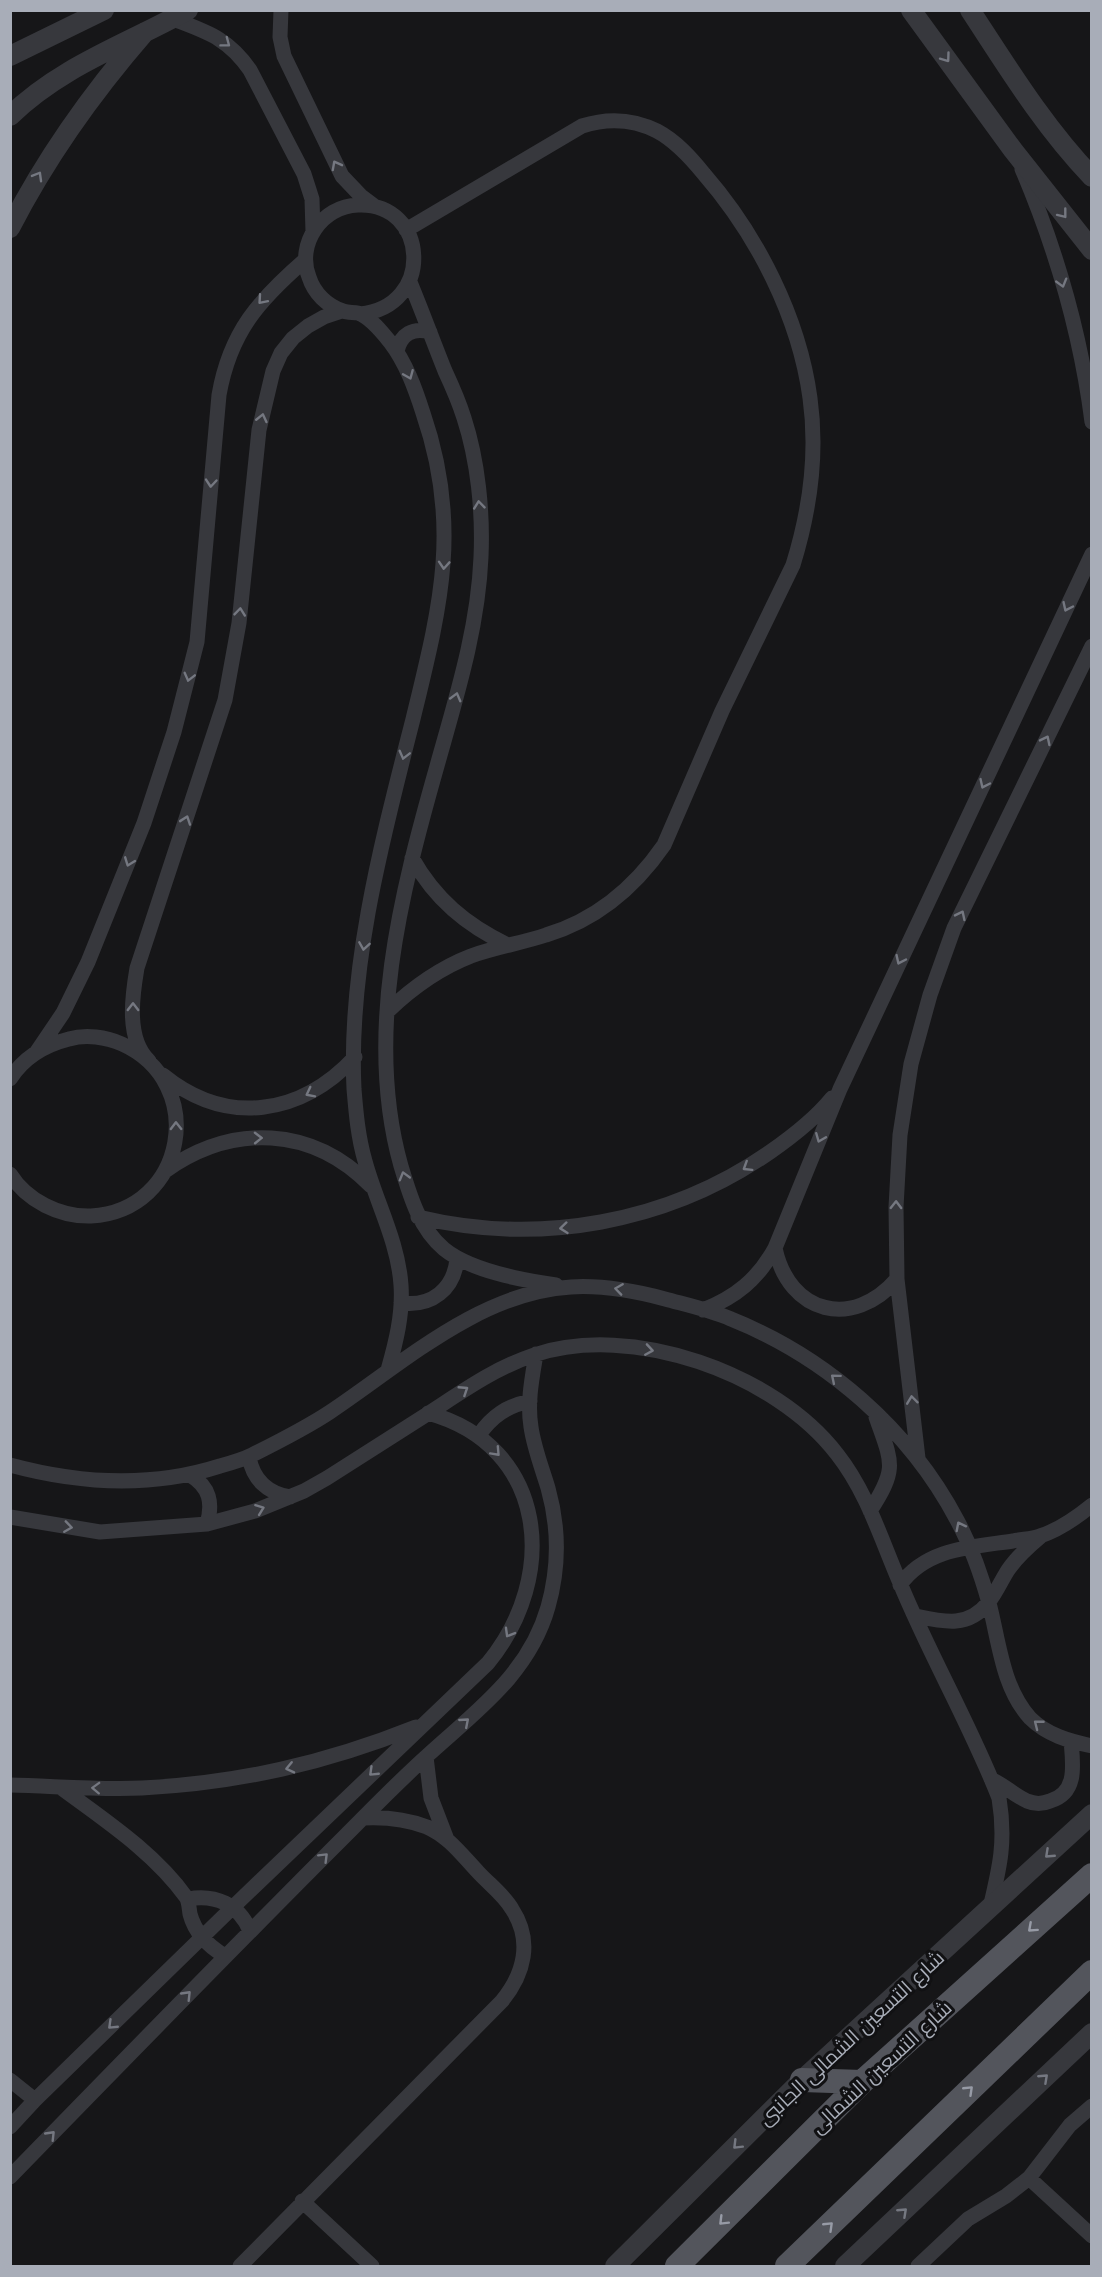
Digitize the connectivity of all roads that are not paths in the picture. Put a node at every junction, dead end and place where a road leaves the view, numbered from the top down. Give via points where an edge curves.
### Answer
1 (104, 10) edge
2 (281, 10) edge
3 (911, 10) edge
4 (970, 10) edge
5 (181, 15) edge
6 (145, 32) junction
7 (10, 56) edge
8 (11, 114) edge
9 (1013, 150) junction
10 (1092, 177) edge
11 (376, 207) junction
12 (10, 228) edge
13 (406, 230) junction
14 (313, 232) junction
15 (1092, 250) edge
16 (305, 260) junction
17 (410, 282) junction
18 (342, 311) junction
19 (360, 314) junction
20 (430, 332) junction
21 (397, 351) junction
22 (1092, 422) edge
23 (1092, 554) edge
24 (1092, 646) edge
25 (412, 858) junction
26 (508, 945) junction
27 (388, 1011) junction
28 (36, 1053) junction
29 (355, 1057) junction
30 (153, 1066) junction
31 (10, 1079) edge
32 (840, 1089) junction
33 (165, 1171) junction
34 (10, 1174) edge
35 (375, 1190) junction
36 (418, 1216) junction
37 (775, 1248) junction
38 (457, 1258) junction
39 (897, 1279) junction
40 (567, 1287) junction
41 (402, 1303) junction
42 (703, 1310) junction
43 (536, 1354) junction
44 (388, 1370) junction
45 (530, 1401) junction
46 (428, 1413) junction
47 (875, 1413) junction
48 (478, 1435) junction
49 (249, 1456) junction
50 (918, 1458) junction
51 (10, 1465) edge
52 (190, 1475) junction
53 (290, 1497) junction
54 (1092, 1505) edge
55 (870, 1512) junction
56 (10, 1517) edge
57 (207, 1524) junction
58 (1040, 1537) junction
59 (971, 1547) junction
60 (900, 1585) junction
61 (989, 1602) junction
62 (916, 1616) junction
63 (424, 1723) junction
64 (1071, 1741) junction
65 (1092, 1746) edge
66 (426, 1757) junction
67 (991, 1779) junction
68 (10, 1785) edge
69 (60, 1786) junction
70 (1092, 1814) edge
71 (364, 1818) junction
72 (446, 1837) junction
73 (1092, 1875) edge
74 (188, 1899) junction
75 (233, 1907) junction
76 (990, 1909) junction
77 (250, 1931) junction
78 (202, 1937) junction
79 (225, 1956) junction
80 (1092, 1972) edge
81 (1092, 1993) edge
82 (1067, 1994) junction
83 (1092, 2033) edge
84 (10, 2080) edge
85 (802, 2080) junction
86 (862, 2082) junction
87 (35, 2100) junction
88 (1092, 2106) edge
89 (10, 2127) edge
90 (10, 2177) edge
91 (1029, 2178) junction
92 (302, 2201) junction
93 (1092, 2236) edge
94 (240, 2266) edge
95 (372, 2266) edge
96 (615, 2266) edge
97 (677, 2266) edge
98 (787, 2266) edge
99 (845, 2266) edge
100 (918, 2266) edge

1 - 7 street
11 -> 2 street via 351,187 331,154 284,56
3 -> 9 street
4 - 10 street via 1024,92
5 - 6 street
5 -> 14 street via 226,42 250,70 304,174 312,199
6 - 8 street via 54,80
12 -> 6 street via 80,111
9 -> 15 street
9 -> 22 street via 1056,262 1077,339
11 - 13 street via 393,216
11 - 14 street via 357,205 340,209 324,218
13 - 17 street via 414,255
13 - 26 street via 582,126 607,120 645,126 669,138 697,165 745,226 777,288 801,353 810,397 814,445 810,494 793,565 722,711 664,845 634,882 597,912 565,929
14 - 16 street
16 - 18 street via 313,287 326,302
16 -> 28 street via 263,299 244,323 231,350 219,395 197,642 174,732 144,823 88,962 63,1013
17 - 19 street via 393,303
17 - 20 street
18 - 19 street
30 -> 18 street via 140,1052 133,1019 137,968 225,700 239,623 259,430 273,371 293,338 324,317
19 - 21 street
20 - 21 street via 409,332
25 -> 20 street via 471,641 481,555 478,487 464,418
21 -> 29 street via 416,391 436,457 443,506 444,562 436,626 372,898 356,996
23 -> 32 street
39 -> 24 street via 900,1135 911,1064 930,995 954,928
25 - 26 street via 433,890 459,916
25 - 27 street via 394,953
26 - 27 street via 452,965 418,985
36 -> 27 street via 396,1149 390,1115
28 - 30 street via 54,1043 94,1037 132,1049
28 - 31 street
29 -> 30 street via 312,1092 260,1108 237,1107 194,1096
29 - 35 street via 359,1136
33 -> 30 street via 172,1155 177,1120 174,1102
32 -> 36 street via 803,1127 760,1159 713,1186 637,1215 584,1226 530,1230 476,1228
32 -> 37 street
33 - 34 street via 131,1205 84,1216 38,1202
33 -> 35 street via 216,1144 274,1137 330,1154
35 - 41 street via 396,1251
36 - 38 street via 430,1235
37 - 39 street via 787,1282 800,1295 834,1309 861,1306 885,1293
37 - 42 street via 746,1286 722,1303
38 - 40 street via 512,1277
38 - 41 street via 452,1281 436,1298 425,1303
50 -> 39 street
42 -> 40 street via 619,1289
40 - 44 street via 487,1308
41 - 44 street
47 -> 42 street via 803,1354 738,1322
43 - 45 street
46 -> 43 street via 504,1366
43 -> 55 street via 582,1345 629,1347 697,1361 742,1379 785,1405 822,1436 851,1473
44 - 49 street via 327,1414
45 - 48 street via 500,1412
66 -> 45 street via 512,1678 533,1646 547,1610 555,1571 555,1529 530,1426
46 - 48 street via 463,1425
46 - 53 street via 327,1478
47 - 50 street
47 - 55 street via 890,1465 887,1483
48 -> 63 street via 505,1460 523,1494 532,1534 530,1575 520,1613 501,1647
49 - 52 street
49 - 53 street via 254,1474 265,1487
59 -> 50 street
51 - 52 street via 102,1481 163,1480
52 - 57 street via 203,1485 210,1499
57 -> 53 street
54 - 58 street
55 - 60 street
56 -> 57 street via 100,1532
58 - 59 street
58 - 61 street via 1012,1564
59 - 60 street via 948,1551 918,1564
59 - 61 street
60 - 62 street
61 - 62 street via 976,1615 957,1622
64 -> 61 street via 1041,1727 1019,1701 1002,1659
62 - 67 street
63 -> 69 street via 337,1756 257,1776 141,1788
63 -> 75 street
64 - 65 street
64 - 67 street via 1072,1780 1056,1799 1029,1802
66 - 71 street
66 - 72 street via 431,1798
67 - 76 street via 999,1797 1003,1833
68 - 69 street
69 - 74 street via 129,1839
70 -> 76 street, شارع التسعين الشمالى الجانبى
71 - 72 street via 406,1821
77 -> 71 street
72 - 92 street via 512,1908 525,1946 523,1967 515,1986 502,2001
73 -> 86 main road, شارع التسعين الشمالى
74 - 75 street via 211,1897
74 - 78 street via 193,1923
75 - 77 street
75 - 78 street
76 - 85 street, شارع التسعين الشمالى الجانبى
77 - 79 street
78 - 79 street
78 -> 87 street
90 -> 79 street
80 - 82 main road
81 - 82 main road
98 -> 82 main road
99 -> 83 street
84 - 87 street
85 - 86 main road
85 -> 96 street, شارع التسعين الشمالى الجانبى
86 -> 97 main road, شارع التسعين الشمالى
87 - 89 street
88 - 91 street via 1070,2125
91 - 93 street
91 - 100 street via 968,2218
92 - 94 street
92 - 95 street

